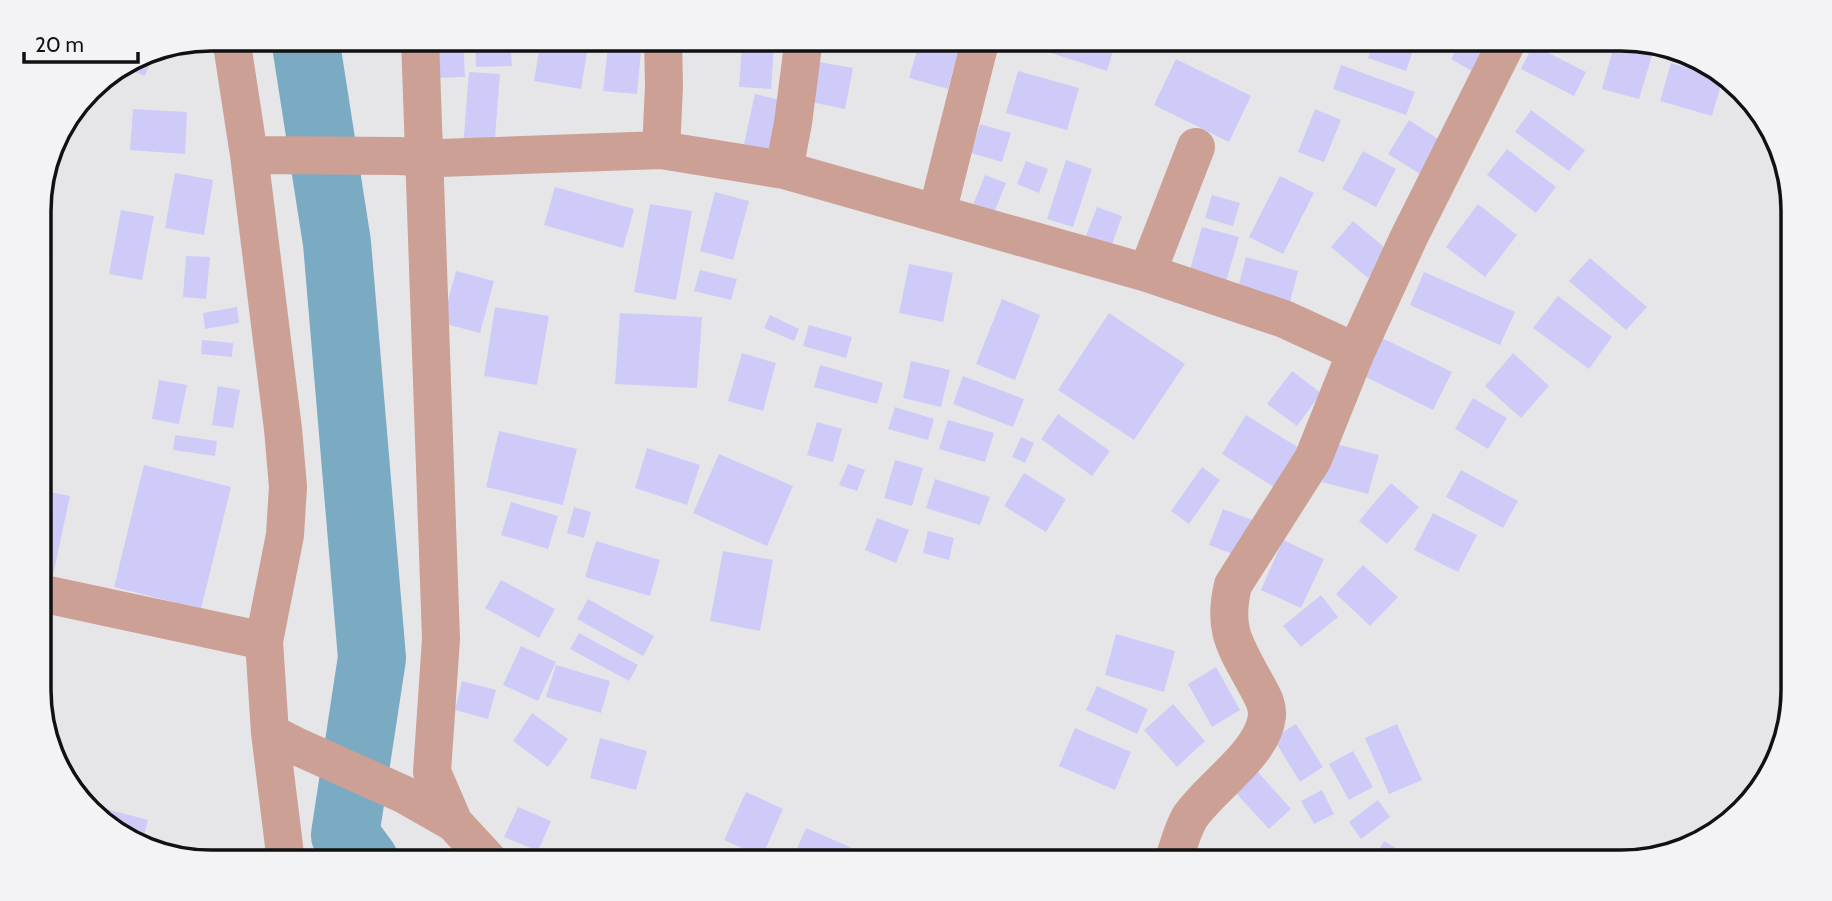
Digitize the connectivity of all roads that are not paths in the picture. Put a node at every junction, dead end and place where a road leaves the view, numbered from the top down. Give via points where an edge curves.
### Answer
1 (234, 51) edge
2 (419, 51) edge
3 (663, 51) edge
4 (802, 51) edge
5 (978, 51) edge
6 (1502, 51) edge
7 (1196, 147) dead end
8 (661, 150) junction
9 (255, 155) junction
10 (411, 157) junction
11 (784, 170) junction
12 (937, 213) junction
13 (1147, 273) junction
14 (1356, 352) junction
15 (51, 595) edge
16 (264, 641) junction
17 (283, 740) junction
18 (454, 823) junction
19 (286, 850) edge
20 (479, 850) edge
21 (1177, 850) edge

1 - 9 street
2 - 10 street
3 - 8 street
4 - 11 street
5 - 12 street
6 - 14 street
7 - 13 street
8 - 10 street
8 - 11 street
9 - 10 street
9 - 16 street via 288,487 285,535
10 - 18 street via 441,639 432,772
11 - 12 street
12 - 13 street
13 - 14 street via 1284,319
14 - 21 street via 1313,459 1233,585 1228,617 1235,646 1267,706 1267,719 1254,748 1189,818
15 - 16 street
16 - 17 street
17 - 18 street via 405,795
17 - 19 street
18 - 20 street

